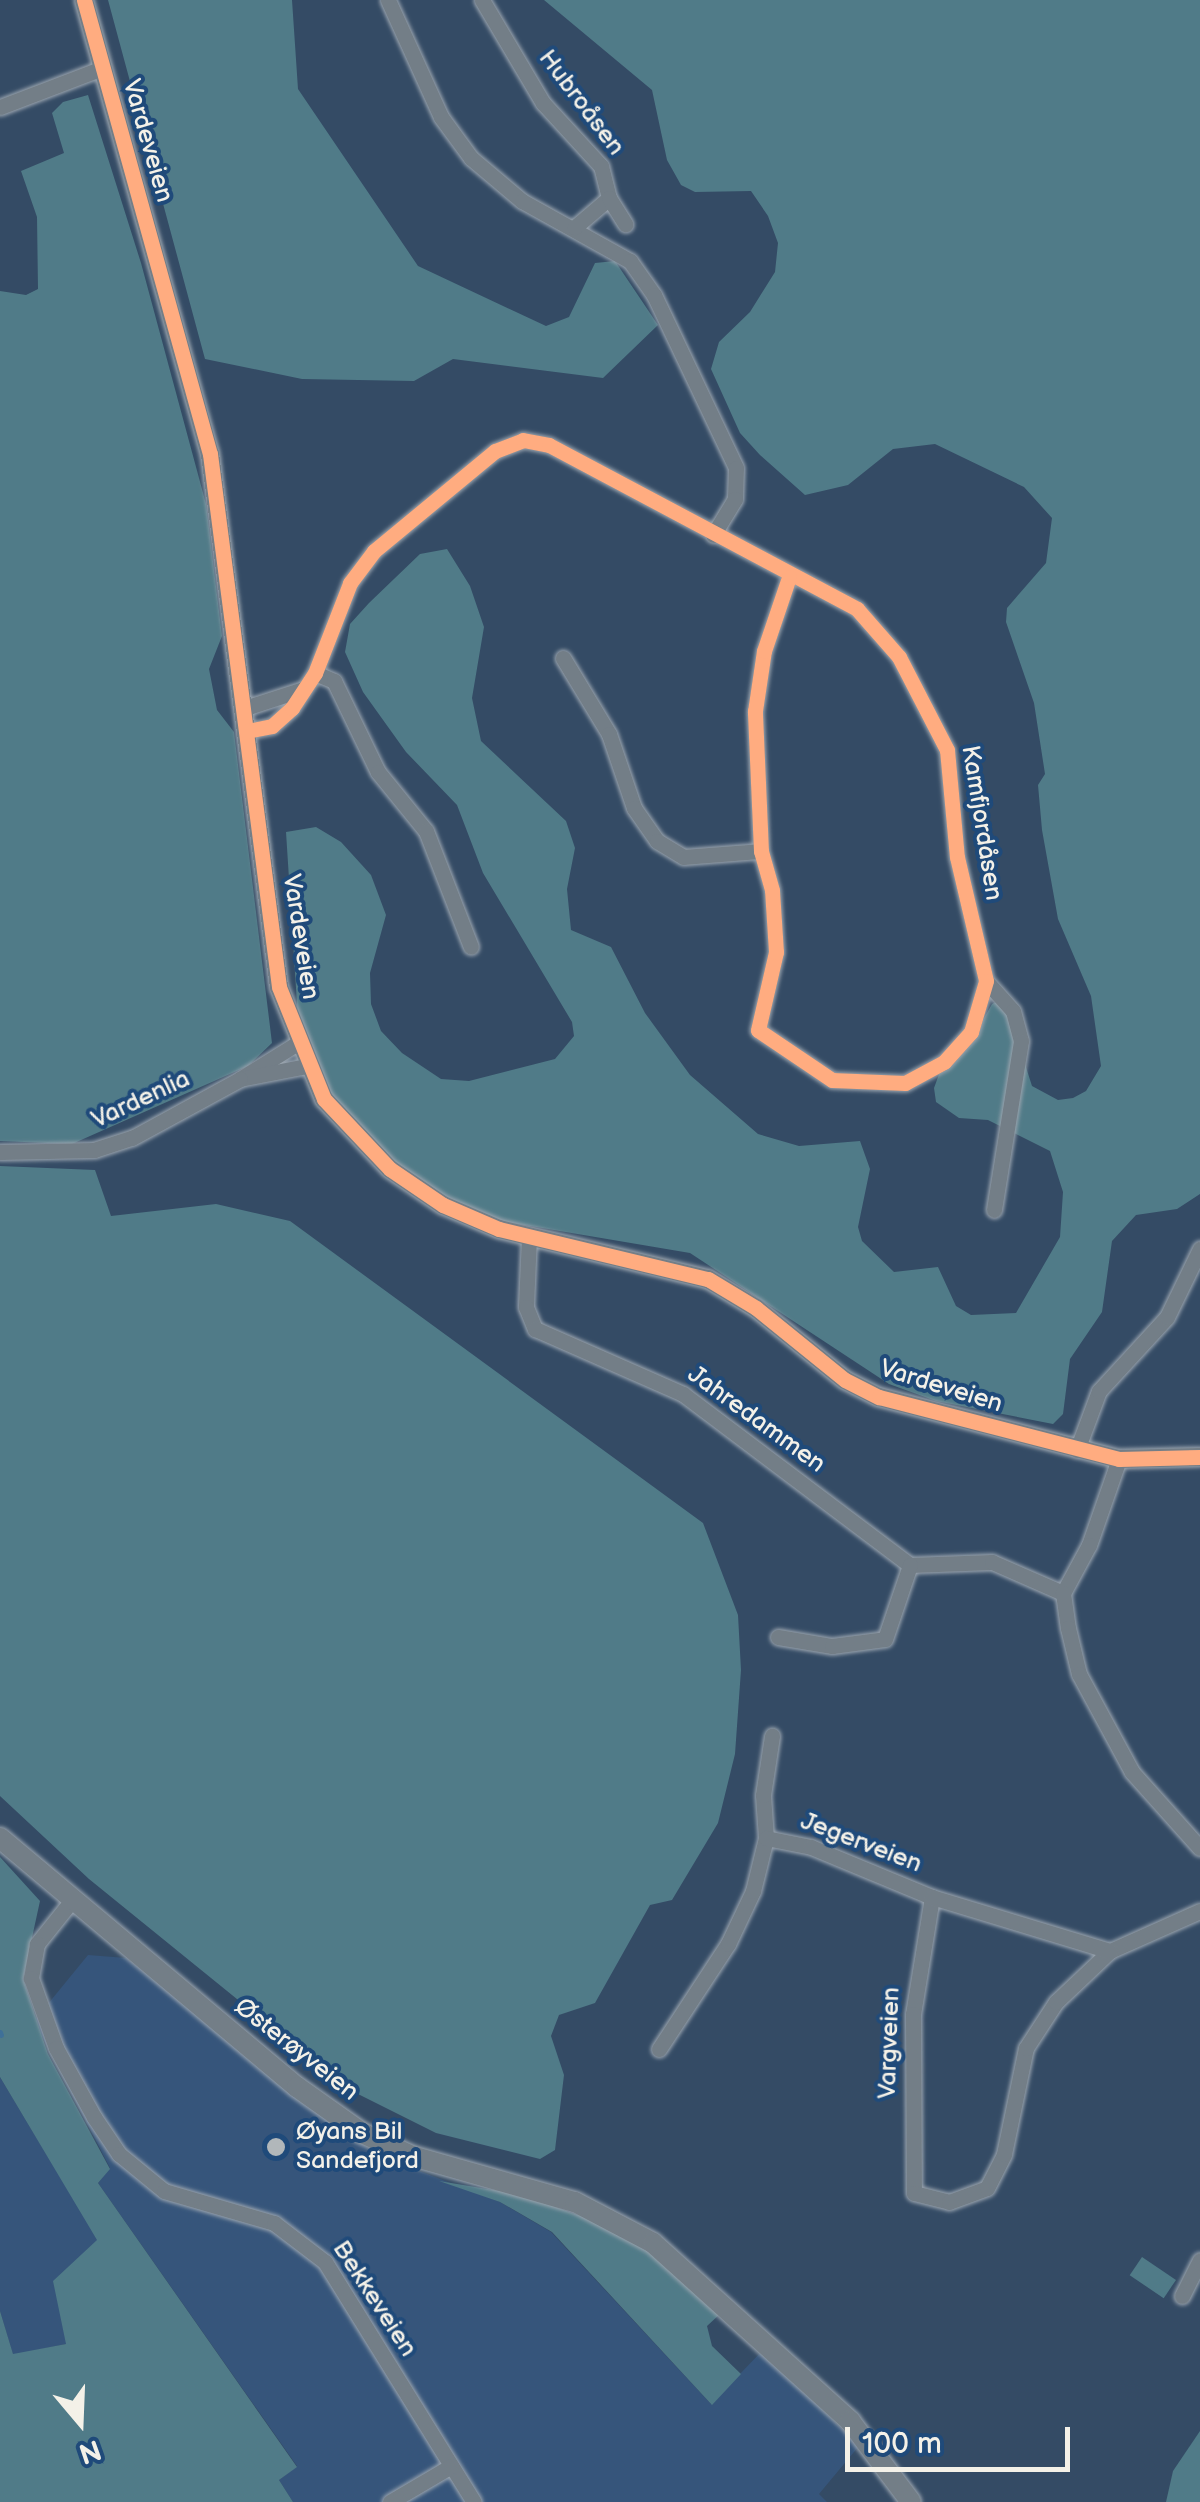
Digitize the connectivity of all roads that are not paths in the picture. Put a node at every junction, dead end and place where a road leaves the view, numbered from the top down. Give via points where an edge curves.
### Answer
1 (84, 0) edge
2 (388, 0) edge
3 (482, 0) edge
4 (100, 69) junction
5 (0, 106) edge
6 (609, 198) junction
7 (625, 224) dead end
8 (575, 227) junction
9 (713, 535) junction
10 (789, 577) junction
11 (563, 658) dead end
12 (310, 680) junction
13 (245, 708) junction
14 (247, 730) junction
15 (761, 851) junction
16 (471, 947) dead end
17 (986, 981) junction
18 (296, 1044) junction
19 (306, 1066) junction
20 (240, 1080) junction
21 (0, 1152) edge
22 (994, 1210) dead end
23 (529, 1236) junction
24 (1200, 1249) edge
25 (1078, 1450) junction
26 (1200, 1457) edge
27 (1118, 1459) junction
28 (910, 1565) junction
29 (1063, 1593) junction
30 (778, 1636) dead end
31 (772, 1736) dead end
32 (0, 1838) edge
33 (766, 1838) junction
34 (1200, 1848) edge
35 (932, 1896) junction
36 (73, 1900) junction
37 (1200, 1911) edge
38 (1110, 1950) junction
39 (658, 2049) dead end
40 (1200, 2260) edge
41 (1182, 2296) dead end
42 (450, 2466) junction
43 (390, 2502) edge
44 (474, 2502) edge
45 (911, 2502) edge

1 - 4 street, Vardeveien
2 - 8 street via 441,117 471,158 522,202
3 - 6 street, Hubroåsen via 544,103 596,155
4 - 5 street, Vardeveien
4 - 13 street, Vardeveien via 210,454
6 - 7 street
6 - 8 street, Hubroåsen
8 - 9 street via 630,261 644,278 730,447 738,489
9 - 10 street, Kamfjordåsen
9 - 12 street, Kamfjordåsen via 549,445 510,443 374,550 350,583
10 - 15 street, Kamfjordåsen via 756,692
10 - 17 street, Kamfjordåsen via 872,621 925,700 948,750 957,857
11 - 15 street via 610,734 634,808 657,841 684,858
12 - 13 street via 279,702
12 - 14 street, Kamfjordåsen via 272,726
12 - 16 street via 334,681 378,772 426,830
13 - 14 street, Vardeveien
14 - 18 street, Vardeveien via 279,987
15 - 17 street, Kamfjordåsen via 772,890 776,952 758,1030 794,1059 852,1085 887,1087 923,1077 971,1032
17 - 22 street via 1013,1011 1021,1040
18 - 19 street, Vardeveien
18 - 20 street, Vardenlia
19 - 20 street, Vardenlia
19 - 23 street, Vardeveien via 340,1120 390,1169 462,1214
20 - 21 street, Vardenlia via 132,1138 94,1150
23 - 25 street, Vardeveien via 708,1279 756,1308 845,1380 880,1398
23 - 28 street, Jahredammen via 526,1307 535,1329 683,1394
24 - 25 street via 1167,1317 1098,1391
25 - 27 street, Vardeveien
26 - 27 street, Vardeveien
27 - 29 street via 1089,1545
28 - 29 street via 992,1562
28 - 30 street via 885,1640 832,1646
29 - 34 street via 1079,1674 1112,1738 1150,1798
31 - 33 street via 763,1795
32 - 36 main road, Østerøyveien
33 - 35 street, Jegerveien via 811,1848
33 - 39 street, Jegerveien via 753,1891 728,1944
35 - 38 street, Jegerveien
35 - 38 street, Vargveien via 913,2014 914,2193 949,2202 988,2188 1004,2154 1033,2033
36 - 42 street, Bekkeveien via 38,1944 31,1978 56,2048 94,2117 119,2154 164,2191 274,2223 324,2262
36 - 45 main road, Østerøyveien via 362,2133 412,2156 575,2202 653,2244 850,2421
37 - 38 street
40 - 41 street
42 - 43 street
42 - 44 street, Bekkeveien

